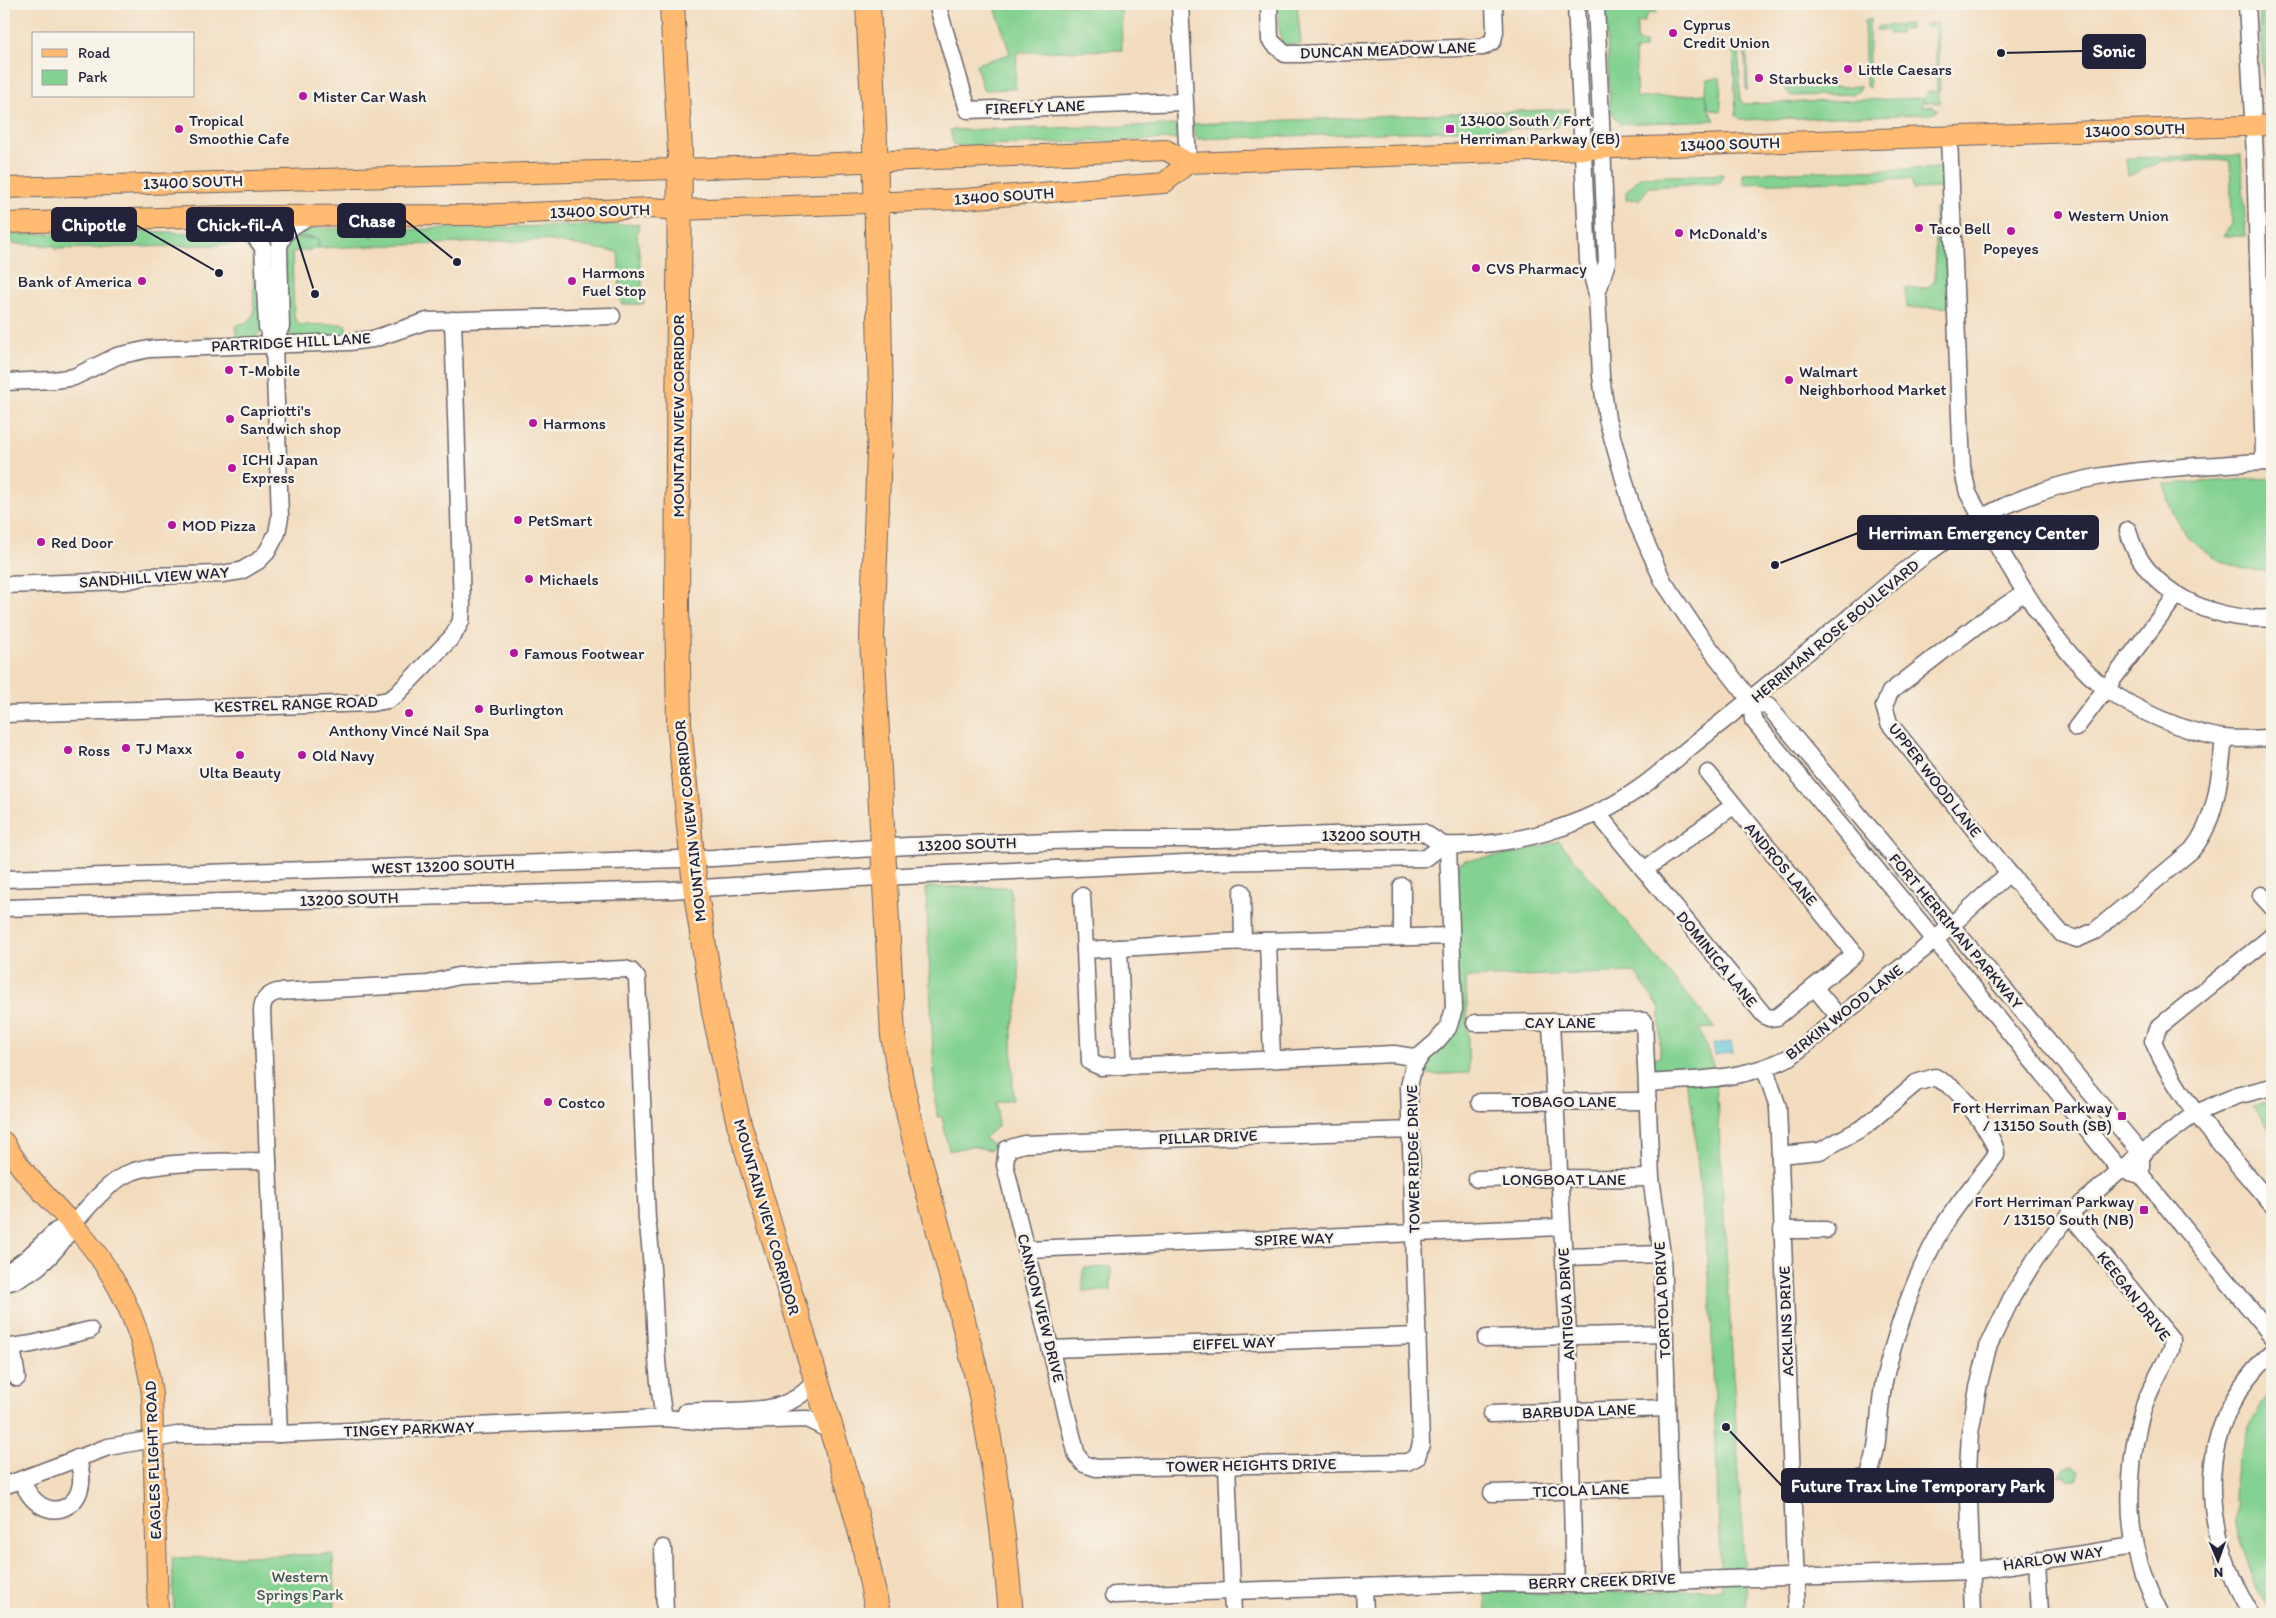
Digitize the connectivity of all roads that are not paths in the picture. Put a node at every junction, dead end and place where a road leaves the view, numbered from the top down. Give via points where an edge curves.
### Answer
1 (672, 4) edge
2 (868, 4) edge
3 (937, 4) edge
4 (1180, 4) edge
5 (1269, 4) edge
6 (1494, 4) edge
7 (1576, 4) edge
8 (1596, 4) edge
9 (2247, 4) edge
10 (1183, 102) junction
11 (2262, 126) edge
12 (1949, 136) junction
13 (1593, 148) junction
14 (875, 162) junction
15 (1188, 163) junction
16 (679, 168) junction
17 (4, 188) edge
18 (876, 203) junction
19 (678, 210) junction
20 (314, 215) junction
21 (223, 216) junction
22 (4, 223) edge
23 (2266, 297) edge
24 (612, 316) dead end
25 (453, 320) junction
26 (274, 345) junction
27 (4, 382) edge
28 (2268, 462) edge
29 (1982, 519) junction
30 (2128, 530) dead end
31 (4, 585) edge
32 (2025, 592) junction
33 (2176, 596) junction
34 (2272, 618) edge
35 (2106, 688) junction
36 (1751, 701) junction
37 (4, 714) edge
38 (2076, 728) dead end
39 (2224, 738) junction
40 (2272, 738) edge
41 (1708, 773) dead end
42 (1733, 806) junction
43 (1598, 814) junction
44 (1298, 836) junction
45 (1445, 846) junction
46 (883, 848) junction
47 (692, 859) junction
48 (1298, 861) junction
49 (1644, 870) junction
50 (2009, 873) junction
51 (884, 877) junction
52 (4, 879) edge
53 (1402, 886) dead end
54 (695, 887) junction
55 (1242, 892) dead end
56 (2261, 895) dead end
57 (1082, 896) dead end
58 (2272, 907) edge
59 (4, 908) edge
60 (1951, 925) junction
61 (1451, 936) junction
62 (2272, 936) edge
63 (1402, 937) junction
64 (1935, 940) junction
65 (1268, 941) junction
66 (1244, 942) junction
67 (1118, 948) junction
68 (1085, 950) junction
69 (1855, 954) joint
70 (1814, 988) junction
71 (1839, 1017) junction
72 (1644, 1021) joint
73 (1475, 1023) dead end
74 (1551, 1024) junction
75 (1419, 1058) junction
76 (1272, 1060) junction
77 (1124, 1067) junction
78 (1765, 1069) junction
79 (1648, 1083) junction
80 (2272, 1087) edge
81 (1555, 1101) junction
82 (1648, 1101) junction
83 (1480, 1102) dead end
84 (2196, 1113) junction
85 (1410, 1130) junction
86 (4, 1142) edge
87 (1007, 1149) joint
88 (1780, 1155) junction
89 (268, 1161) junction
90 (2131, 1161) junction
91 (1651, 1178) junction
92 (1477, 1179) dead end
93 (1558, 1179) junction
94 (2272, 1205) edge
95 (2070, 1214) junction
96 (73, 1224) junction
97 (1561, 1227) junction
98 (1782, 1230) junction
99 (1826, 1230) dead end
100 (1414, 1234) junction
101 (1027, 1249) junction
102 (1662, 1254) junction
103 (1565, 1257) junction
104 (4, 1275) edge
105 (4, 1282) edge
106 (90, 1330) dead end
107 (1568, 1334) junction
108 (1665, 1334) junction
109 (1418, 1336) junction
110 (2272, 1336) edge
111 (1486, 1338) dead end
112 (8, 1347) edge
113 (1051, 1349) junction
114 (2272, 1352) edge
115 (17, 1378) dead end
116 (815, 1380) junction
117 (1667, 1408) junction
118 (1570, 1411) junction
119 (1491, 1414) dead end
120 (664, 1418) junction
121 (279, 1434) junction
122 (154, 1438) junction
123 (834, 1438) junction
124 (1417, 1457) joint
125 (77, 1458) junction
126 (1084, 1464) joint
127 (1227, 1465) junction
128 (22, 1480) junction
129 (4, 1486) edge
130 (1792, 1486) junction
131 (1670, 1487) junction
132 (1572, 1491) junction
133 (1492, 1493) dead end
134 (2134, 1546) junction
135 (663, 1548) dead end
136 (2037, 1560) junction
137 (1971, 1571) junction
138 (1796, 1576) junction
139 (1673, 1580) junction
140 (1574, 1584) junction
141 (1364, 1587) junction
142 (1233, 1592) junction
143 (1114, 1595) dead end
144 (158, 1614) edge
145 (665, 1614) edge
146 (878, 1614) edge
147 (1011, 1614) edge
148 (1233, 1614) edge
149 (1365, 1614) edge
150 (1797, 1614) edge
151 (1973, 1614) edge
152 (2040, 1614) edge
153 (2160, 1614) edge
154 (2251, 1614) edge

1 - 16 highway, MOUNTAIN VIEW CORRIDOR
2 - 14 highway
3 - 10 street, FIREFLY LANE via 968,110
4 - 10 street
5 - 6 street, DUNCAN MEADOW LANE via 1270,40 1285,54 1483,47 1494,36
7 - 13 street
8 - 13 street
9 - 11 street
10 - 15 street
11 - 12 main road, 13400 SOUTH
11 - 23 street
12 - 13 main road, 13400 SOUTH
12 - 29 street via 1962,467 1968,493
13 - 15 main road, 13400 SOUTH
13 - 36 street, FORT HERRIMAN PARKWAY via 1588,261 1597,294 1601,376 1607,418 1635,518 1663,581 1698,633
14 - 15 main road, 13400 SOUTH via 1166,150
14 - 16 main road, 13400 SOUTH
14 - 18 highway
15 - 18 main road, 13400 SOUTH via 1164,183
16 - 17 main road, 13400 SOUTH
16 - 19 highway, MOUNTAIN VIEW CORRIDOR
18 - 19 main road, 13400 SOUTH
18 - 46 highway via 881,398 872,637
19 - 20 main road, 13400 SOUTH
19 - 47 highway, MOUNTAIN VIEW CORRIDOR via 679,713
20 - 21 main road, 13400 SOUTH
20 - 26 street, SANDHILL VIEW WAY via 290,226 281,238 278,256 281,326
21 - 22 main road, 13400 SOUTH
21 - 26 street, SANDHILL VIEW WAY via 251,232 263,247 267,327
23 - 28 street
24 - 25 street, PARTRIDGE HILL LANE
25 - 26 street, PARTRIDGE HILL LANE via 420,322 367,340
25 - 37 street, KESTREL RANGE ROAD via 461,621 453,636 396,695 372,704
26 - 27 street, PARTRIDGE HILL LANE via 137,350 117,356 83,375
26 - 31 street, SANDHILL VIEW WAY via 280,525 272,545 258,561 241,571 228,573
28 - 29 street, HERRIMAN ROSE BOULEVARD via 2128,471 2064,482 2006,505
29 - 32 street
29 - 36 street, HERRIMAN ROSE BOULEVARD via 1888,585
30 - 33 street via 2138,554
32 - 35 street via 2060,640
32 - 50 street, UPPER WOOD LANE via 1890,692 1884,706 1889,723
33 - 34 street via 2231,616
33 - 35 street
35 - 38 street
35 - 39 street via 2142,710 2186,729
36 - 43 street, HERRIMAN ROSE BOULEVARD via 1643,786
36 - 60 street, FORT HERRIMAN PARKWAY via 1768,706
36 - 64 street, FORT HERRIMAN PARKWAY via 1753,720
39 - 40 street
39 - 50 street, UPPER WOOD LANE via 2212,812 2201,839 2096,931 2077,939 2062,934
41 - 42 street, ANDROS LANE
42 - 49 street
42 - 69 street, ANDROS LANE
43 - 45 street, HERRIMAN ROSE BOULEVARD via 1525,837
43 - 49 street, DOMINICA LANE
44 - 45 street, 13200 SOUTH via 1423,832
44 - 46 street, 13200 SOUTH via 1106,839
44 - 48 street
45 - 48 street, 13200 SOUTH via 1426,858
45 - 61 street, TOWER RIDGE DRIVE
46 - 47 street, WEST 13200 SOUTH
46 - 51 highway
47 - 52 street, WEST 13200 SOUTH
47 - 54 highway, MOUNTAIN VIEW CORRIDOR
48 - 51 street, 13200 SOUTH via 1206,862
49 - 70 street, DOMINICA LANE via 1764,1015 1777,1017
50 - 60 street, BIRKIN WOOD LANE
51 - 54 street
51 - 147 highway via 888,981 899,1075 979,1385 1003,1527
53 - 63 street
54 - 59 street, 13200 SOUTH
54 - 116 highway, MOUNTAIN VIEW CORRIDOR via 714,1012 738,1120
55 - 66 street
56 - 58 street
57 - 68 street
60 - 64 street, BIRKIN WOOD LANE
60 - 90 street, FORT HERRIMAN PARKWAY
61 - 63 street
61 - 75 street, TOWER RIDGE DRIVE via 1454,1009 1448,1028
62 - 84 street via 2159,1027 2153,1041 2163,1064
63 - 65 street
64 - 71 street, BIRKIN WOOD LANE
64 - 90 street, FORT HERRIMAN PARKWAY
65 - 66 street
65 - 76 street
66 - 67 street
67 - 68 street
67 - 77 street
68 - 77 street via 1090,1062 1101,1067
69 - 70 street, DOMINICA LANE
70 - 71 street
71 - 78 street, BIRKIN WOOD LANE via 1790,1057
72 - 74 street, CAY LANE
72 - 79 street, TORTOLA DRIVE
73 - 74 street, CAY LANE
74 - 81 street, ANTIGUA DRIVE
75 - 76 street via 1394,1054
75 - 85 street, TOWER RIDGE DRIVE via 1409,1087
76 - 77 street
78 - 79 street, BIRKIN WOOD LANE via 1727,1078
78 - 88 street, ACKLINS DRIVE via 1778,1107
79 - 82 street, TORTOLA DRIVE
80 - 84 street via 2236,1096
81 - 82 street, TOBAGO LANE
81 - 83 street, TOBAGO LANE
81 - 93 street, ANTIGUA DRIVE
82 - 91 street, TORTOLA DRIVE
84 - 90 street
84 - 94 street
85 - 87 street, PILLAR DRIVE via 1024,1144
85 - 100 street, TOWER RIDGE DRIVE
86 - 96 main road, EAGLES FLIGHT ROAD via 29,1179
87 - 101 street, CANNON VIEW DRIVE via 1005,1165
88 - 98 street, ACKLINS DRIVE
88 - 130 street via 1820,1151 1864,1127 1916,1083 1935,1077 1954,1089 1997,1150 1945,1224 1920,1270 1902,1314 1884,1382 1875,1460 1868,1477 1838,1484
89 - 96 street via 152,1166 137,1170 113,1183
89 - 120 street via 262,1011 272,993 428,984 458,976 631,971 638,980 647,1220 652,1252 656,1368
89 - 121 street
90 - 95 street
90 - 110 street
91 - 93 street, LONGBOAT LANE
91 - 102 street, TORTOLA DRIVE
92 - 93 street, LONGBOAT LANE via 1549,1176
93 - 97 street, ANTIGUA DRIVE
95 - 134 street, KEEGAN DRIVE via 2172,1340 2171,1350 2143,1408 2132,1464
95 - 137 street via 2036,1258 2012,1297 1988,1347 1970,1433
96 - 104 street via 56,1231
96 - 105 street via 59,1246 38,1266 17,1279
96 - 122 main road, EAGLES FLIGHT ROAD via 109,1270 131,1312 150,1378
97 - 100 street, SPIRE WAY
97 - 103 street, ANTIGUA DRIVE
98 - 99 street
98 - 130 street, ACKLINS DRIVE
100 - 101 street, SPIRE WAY
100 - 109 street, TOWER RIDGE DRIVE
101 - 113 street, CANNON VIEW DRIVE
102 - 103 street
102 - 108 street, TORTOLA DRIVE
103 - 107 street, ANTIGUA DRIVE
106 - 112 street
107 - 108 street
107 - 111 street
107 - 118 street, ANTIGUA DRIVE
108 - 117 street, TORTOLA DRIVE
109 - 113 street, EIFFEL WAY
109 - 124 street, TOWER RIDGE DRIVE via 1421,1444
112 - 115 street
113 - 126 street, CANNON VIEW DRIVE via 1077,1456
114 - 154 street via 2246,1382 2224,1416 2211,1474 2212,1502 2221,1548 2229,1575
116 - 120 street, TINGEY PARKWAY via 800,1397 777,1407 694,1411
116 - 123 highway, MOUNTAIN VIEW CORRIDOR
117 - 118 street, BARBUDA LANE
117 - 131 street, TORTOLA DRIVE
118 - 119 street, BARBUDA LANE
118 - 132 street, ANTIGUA DRIVE
120 - 121 street, TINGEY PARKWAY
120 - 123 street, TINGEY PARKWAY via 710,1422 807,1419
121 - 122 street, TINGEY PARKWAY
122 - 125 street, TINGEY PARKWAY via 108,1446
122 - 144 main road, EAGLES FLIGHT ROAD
123 - 146 highway, MOUNTAIN VIEW CORRIDOR via 864,1545
124 - 127 street, TOWER HEIGHTS DRIVE via 1406,1462
125 - 128 street, TINGEY PARKWAY
125 - 128 street via 82,1475 81,1488 74,1500 63,1507 50,1509 38,1505 28,1496
126 - 127 street, TOWER HEIGHTS DRIVE via 1096,1468
127 - 142 street
128 - 129 street, TINGEY PARKWAY
130 - 138 street, ACKLINS DRIVE
131 - 132 street, TICOLA LANE
131 - 139 street, TORTOLA DRIVE
132 - 133 street, TICOLA LANE
132 - 140 street, ANTIGUA DRIVE
134 - 136 street, HARLOW WAY
134 - 153 street, KEEGAN DRIVE via 2149,1593
135 - 145 street
136 - 137 street, HARLOW WAY
136 - 152 street
137 - 138 street, BERRY CREEK DRIVE
137 - 151 street
138 - 139 street, BERRY CREEK DRIVE
138 - 150 street, ACKLINS DRIVE
139 - 140 street, BERRY CREEK DRIVE
140 - 141 street, BERRY CREEK DRIVE
141 - 142 street, BERRY CREEK DRIVE
141 - 149 street
142 - 143 street, BERRY CREEK DRIVE
142 - 148 street

